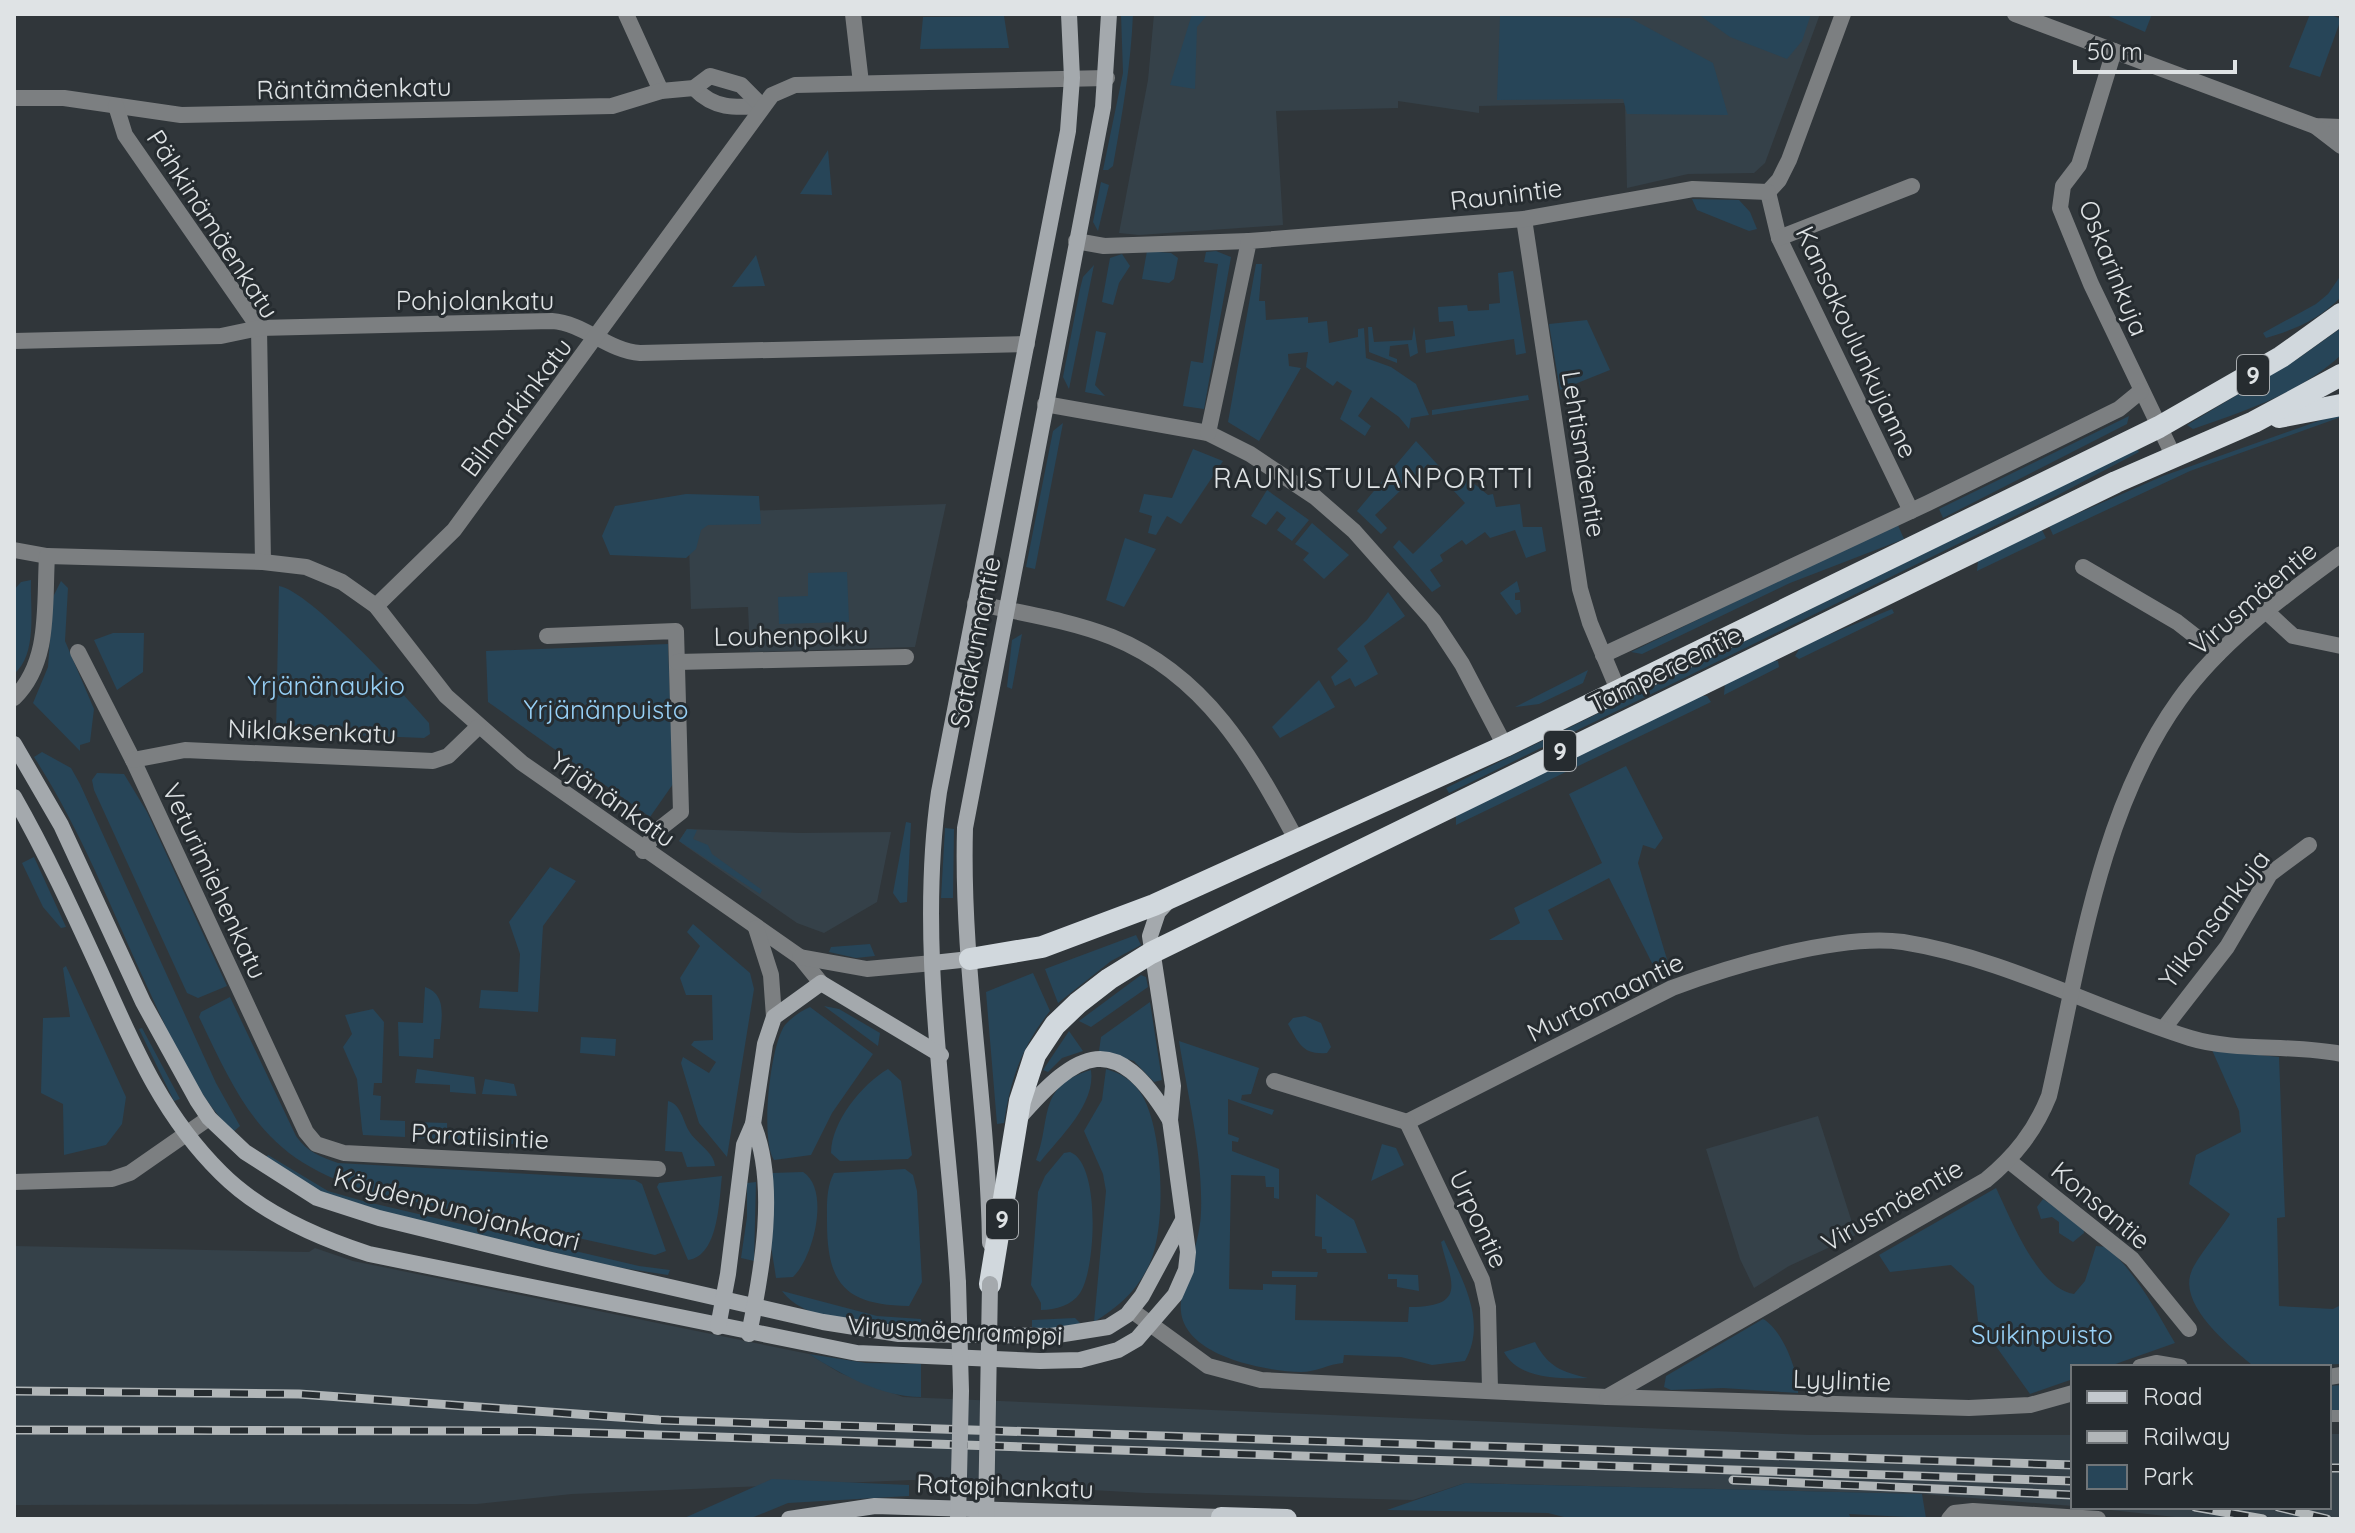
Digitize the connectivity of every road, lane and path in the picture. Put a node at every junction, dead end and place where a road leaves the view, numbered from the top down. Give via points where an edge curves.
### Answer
1 (626, 14) edge
2 (853, 14) edge
3 (1069, 14) edge
4 (1109, 14) edge
5 (1843, 14) edge
6 (2015, 14) edge
7 (2114, 51) junction
8 (1072, 78) junction
9 (1107, 78) junction
10 (861, 83) junction
11 (694, 88) junction
12 (661, 91) junction
13 (14, 98) edge
14 (116, 106) junction
15 (762, 106) junction
16 (2315, 126) junction
17 (2341, 127) edge
18 (2341, 146) edge
19 (1912, 186) dead end
20 (1768, 192) junction
21 (1524, 219) junction
22 (1048, 235) junction
23 (1779, 238) junction
24 (1076, 241) junction
25 (1249, 241) junction
26 (2341, 314) edge
27 (259, 328) junction
28 (597, 339) junction
29 (14, 341) edge
30 (1027, 344) junction
31 (2341, 375) edge
32 (2141, 391) junction
33 (1045, 404) junction
34 (2341, 405) edge
35 (2254, 422) junction
36 (2159, 427) junction
37 (1208, 433) junction
38 (2173, 455) junction
39 (1911, 511) junction
40 (14, 550) edge
41 (2341, 554) edge
42 (47, 556) junction
43 (263, 562) junction
44 (2083, 567) dead end
45 (975, 603) junction
46 (376, 606) junction
47 (1005, 610) junction
48 (2267, 612) junction
49 (547, 636) dead end
50 (2341, 646) edge
51 (78, 652) dead end
52 (2218, 654) junction
53 (1603, 655) junction
54 (906, 657) dead end
55 (677, 662) junction
56 (1618, 690) junction
57 (14, 698) edge
58 (478, 727) junction
59 (14, 744) edge
60 (1505, 746) junction
61 (133, 760) junction
62 (14, 797) edge
63 (1297, 841) junction
64 (2309, 845) dead end
65 (643, 851) junction
66 (1173, 895) junction
67 (756, 928) junction
68 (1151, 953) junction
69 (800, 957) junction
70 (970, 959) junction
71 (933, 963) junction
72 (821, 983) junction
73 (2072, 994) junction
74 (774, 1017) junction
75 (2164, 1028) junction
76 (2341, 1054) edge
77 (941, 1055) junction
78 (1274, 1081) dead end
79 (209, 1118) junction
80 (1170, 1120) junction
81 (1017, 1121) junction
82 (1407, 1122) junction
83 (753, 1124) junction
84 (306, 1132) joint
85 (188, 1135) junction
86 (2009, 1161) junction
87 (658, 1169) dead end
88 (14, 1182) edge
89 (1183, 1220) junction
90 (990, 1284) junction
91 (723, 1299) junction
92 (755, 1307) junction
93 (1131, 1310) junction
94 (718, 1327) junction
95 (1151, 1327) junction
96 (2189, 1329) dead end
97 (749, 1334) junction
98 (2148, 1365) edge
99 (2168, 1365) edge
100 (1490, 1389) junction
101 (2071, 1394) edge
102 (1607, 1397) junction
103 (1221, 1518) edge
104 (1949, 1518) edge
105 (789, 1519) edge
106 (958, 1519) edge
107 (986, 1519) edge
108 (1287, 1519) edge
109 (2098, 1519) edge

1 - 12 street
2 - 10 street
3 - 8 main road, Satakunnantie
4 - 9 main road, Satakunnantie
5 - 20 street via 1789,160
6 - 7 street
7 - 16 street
7 - 32 street, Oskarinkuja via 2079,165 2063,186 2060,208
8 - 9 street
8 - 10 street
8 - 22 main road, Satakunnantie via 1068,131
9 - 24 main road, Satakunnantie
10 - 15 street via 795,85
11 - 12 street, Räntämäenkatu
11 - 15 street via 705,100 732,109
11 - 15 street, Räntämäenkatu via 710,76 725,79 741,85
12 - 14 street, Räntämäenkatu via 612,106 181,115
13 - 14 street, Räntämäenkatu
14 - 27 street, Pähkinämäenkatu via 125,135
15 - 28 street, Bilmarkinkatu
16 - 17 street
16 - 18 street
19 - 23 street
20 - 21 street, Raunintie via 1693,189
20 - 23 street, Kansakoulunkujanne
21 - 25 street, Raunintie
21 - 53 street, Lehtismäentie via 1580,589
22 - 24 main road
22 - 30 main road, Satakunnantie
23 - 39 street, Kansakoulunkujanne
24 - 25 street, Raunintie via 1104,246
24 - 33 main road, Satakunnantie
25 - 37 street
26 - 36 highway, Tampereentie / 9 via 2281,357
27 - 28 street, Pohjolankatu via 552,321
27 - 29 street, Pohjolankatu via 221,336
27 - 43 street, Pähkinämäenkatu
28 - 30 street, Pohjolankatu via 640,353
28 - 46 street, Bilmarkinkatu via 454,530
30 - 45 main road, Satakunnantie
31 - 35 highway, Tampereentie / 9
32 - 36 street, Oskarinkuja
32 - 39 street, Tampereentie via 2119,409
33 - 37 street
33 - 47 main road, Satakunnantie
34 - 35 highway
35 - 38 highway, Tampereentie / 9
36 - 38 street, Oskarinkuja
36 - 56 highway, Tampereentie / 9
37 - 60 street via 1275,470 1354,531 1433,620
38 - 68 highway, Tampereentie / 9
39 - 53 street, Tampereentie
40 - 42 street, Yrjänänkatu
41 - 48 street, Virusmäentie
42 - 43 street, Yrjänänkatu
42 - 57 street via 40,652 32,678
43 - 46 street, Yrjänänkatu via 306,567 342,582
44 - 52 street via 2177,622
45 - 47 street
45 - 71 main road, Satakunnantie via 934,829
46 - 58 street, Yrjänänkatu via 446,696
47 - 63 street via 1112,638 1168,670 1234,732
47 - 70 main road, Satakunnantie via 965,828
48 - 50 street via 2293,636
48 - 52 street, Virusmäentie
49 - 55 street via 676,631
51 - 61 street, Veturimiehenkatu
52 - 73 street, Virusmäentie via 2171,711 2122,804
53 - 56 street, Lehtismäentie
54 - 55 street, Louhenpolku
55 - 65 street via 681,812
56 - 60 highway, Tampereentie / 9
58 - 61 street, Niklaksenkatu via 448,756 433,761 185,750
58 - 65 street, Yrjänänkatu
59 - 79 main road, Köydenpunojankaari via 61,825 143,1002
60 - 63 highway, Tampereentie / 9
61 - 84 street, Veturimiehenkatu
62 - 85 main road via 58,880 144,1072
63 - 66 highway, Tampereentie / 9
64 - 75 street, Ylikonsankuja via 2270,874 2227,947
65 - 67 street, Yrjänänkatu
66 - 68 main road, Virusmäenramppi via 1158,912
66 - 70 highway, Tampereentie / 9 via 1042,947
67 - 69 street, Yrjänänkatu
67 - 74 street via 771,975
68 - 80 main road, Virusmäenramppi via 1173,1086
68 - 81 highway, Tampereentie / 9 via 1109,979 1055,1025 1028,1072
69 - 71 street, Yrjänänkatu via 867,969
69 - 72 street, Yrjänänkatu
70 - 71 main road, 9
70 - 90 main road, Satakunnantie / 9 via 985,1123
71 - 77 main road, Satakunnantie / 9
72 - 74 main road
72 - 77 main road, Yrjänänkatu
73 - 75 street, Murtomaantie
73 - 82 street, Murtomaantie via 2011,971 1901,942 1796,952 1672,988
73 - 86 street, Virusmäentie via 2049,1096 2033,1130
74 - 83 main road via 759,1071
75 - 76 street, Murtomaantie via 2194,1039
77 - 106 main road, Satakunnantie / 9, bridge via 958,1283
78 - 82 street
79 - 85 street
79 - 91 main road, Köydenpunojankaari via 267,1169 343,1208
80 - 81 main road via 1142,1078 1123,1063 1106,1059 1066,1070
80 - 89 main road, Virusmäenramppi
81 - 90 highway, Tampereentie / 9
82 - 100 street, Urpontie via 1482,1280 1488,1307
83 - 91 main road via 744,1145
83 - 92 main road via 764,1167 764,1235
84 - 87 street, Paratiisintie via 316,1144 344,1153
85 - 88 street via 112,1179
85 - 94 main road via 223,1176 317,1237 369,1254
86 - 96 street, Konsantie via 2132,1259
86 - 102 street, Virusmäentie via 1986,1180
89 - 93 main road via 1154,1279
89 - 95 main road, Virusmäenramppi via 1186,1270
90 - 107 main road, 9, bridge
91 - 92 main road, Köydenpunojankaari
91 - 94 main road
92 - 93 main road, Virusmäenramppi via 887,1333 1043,1336 1108,1327
92 - 97 main road
93 - 95 street
94 - 97 main road
95 - 97 main road, Virusmäenramppi via 1118,1350 1080,1360 1040,1361 857,1353
95 - 100 street via 1208,1366 1246,1377
98 - 99 street
100 - 102 street
101 - 102 street, Lyylintie via 2030,1405 1969,1408
103 - 105 main road, Ratapihankatu via 875,1506
103 - 108 main road
104 - 109 street via 1973,1511

